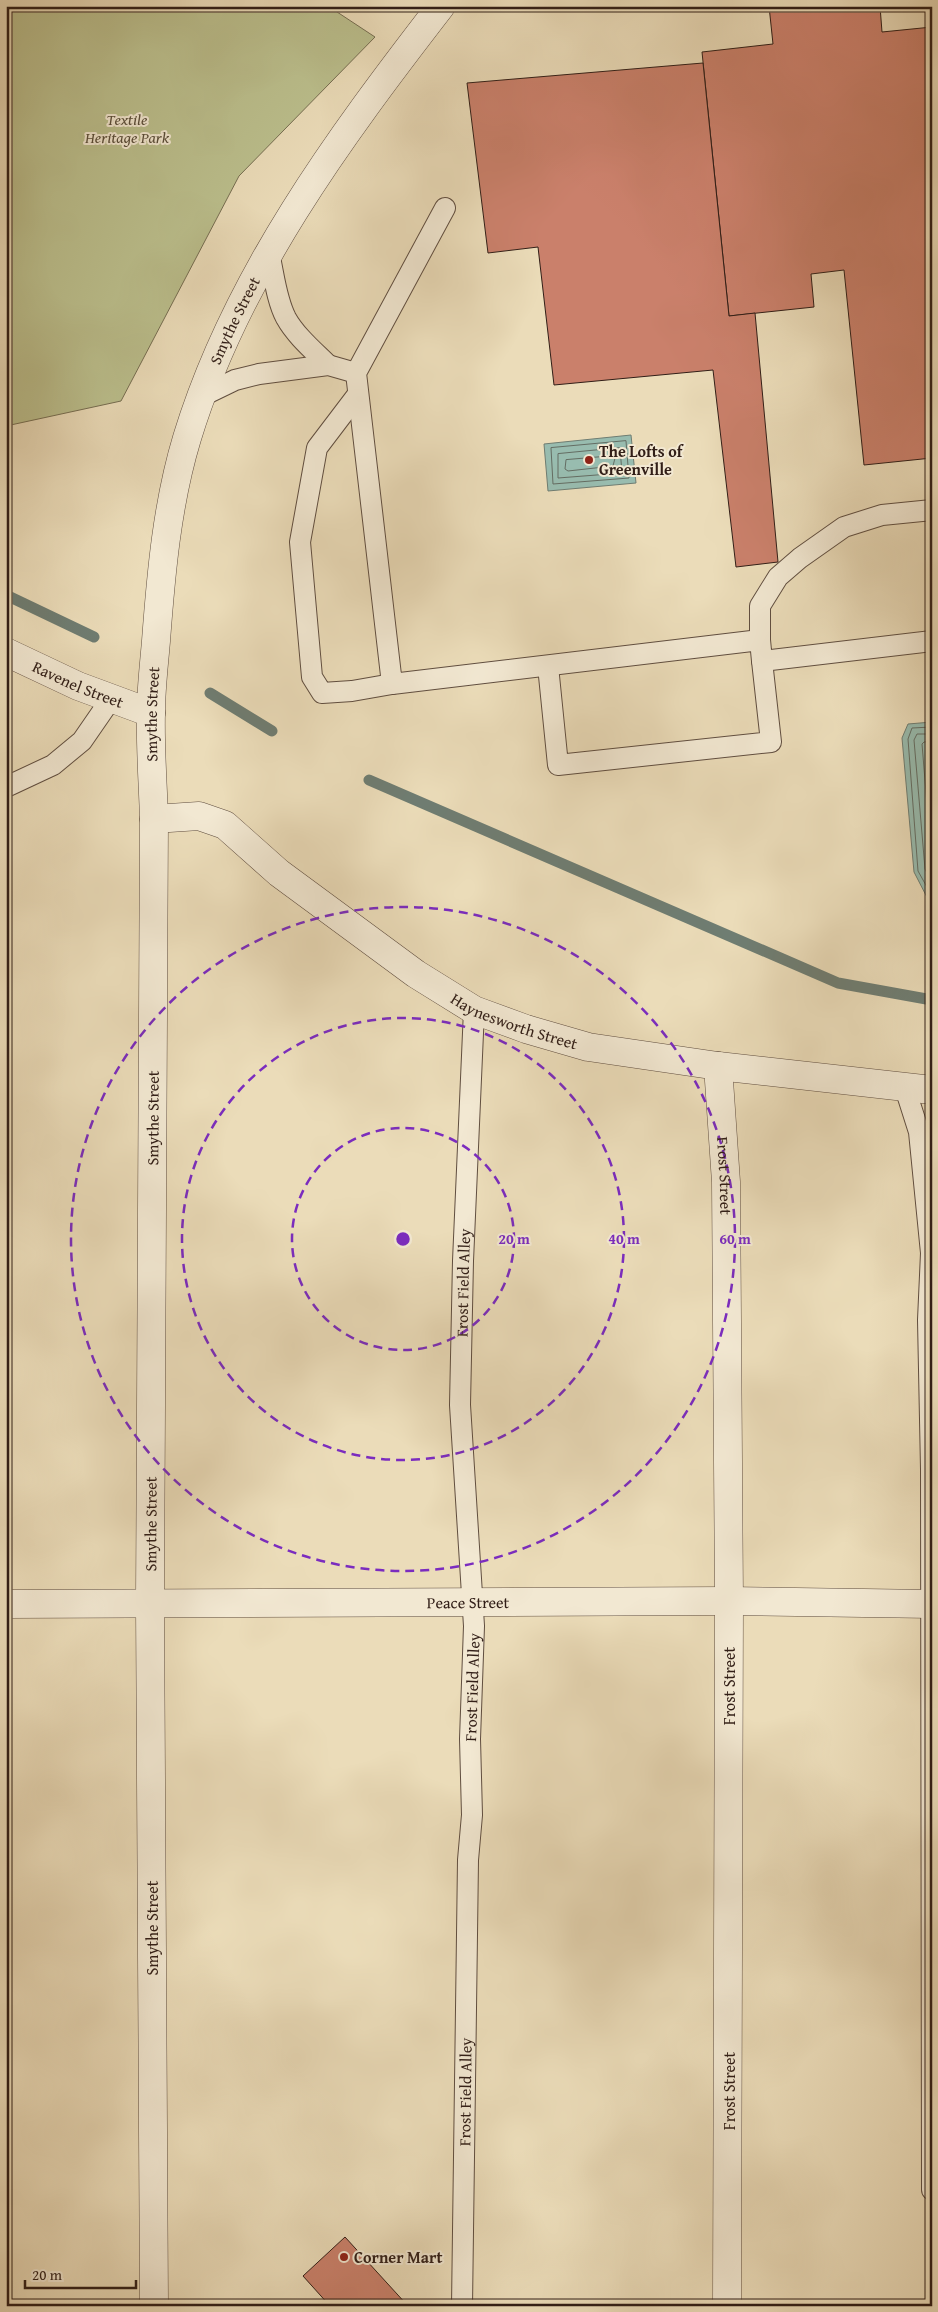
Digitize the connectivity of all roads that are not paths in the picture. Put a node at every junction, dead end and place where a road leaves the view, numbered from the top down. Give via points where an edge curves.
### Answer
1 (440, 7) edge
2 (445, 208) dead end
3 (269, 253) junction
4 (328, 365) junction
5 (356, 373) junction
6 (358, 394) junction
7 (202, 396) junction
8 (932, 510) edge
9 (760, 640) junction
10 (932, 641) edge
11 (6, 652) edge
12 (762, 661) junction
13 (548, 666) junction
14 (392, 684) junction
15 (111, 698) junction
16 (151, 713) junction
17 (6, 787) edge
18 (154, 820) junction
19 (474, 1010) junction
20 (718, 1066) junction
21 (905, 1088) junction
22 (932, 1090) edge
23 (472, 1601) junction
24 (729, 1601) junction
25 (150, 1603) junction
26 (6, 1604) edge
27 (931, 1604) edge
28 (932, 2190) edge
29 (154, 2306) edge
30 (462, 2306) edge
31 (727, 2306) edge

1 - 3 street, Smythe Street via 301,199
2 - 5 lane
3 - 4 lane via 286,318 300,338
3 - 7 street, Smythe Street via 215,358
4 - 5 lane
4 - 7 lane via 235,380
5 - 6 lane
6 - 14 lane
6 - 14 lane via 317,448 300,542 312,677 322,693
7 - 16 street, Smythe Street via 186,440 168,525
8 - 9 lane via 882,515 844,527 800,558 778,577 760,606
9 - 12 lane
9 - 13 lane
10 - 12 lane
11 - 15 street, Ravenel Street
12 - 13 lane via 771,742 558,765
13 - 14 lane
15 - 16 street, Ravenel Street
15 - 17 lane via 82,740 53,765
16 - 18 street, Smythe Street
18 - 19 street, Haynesworth Street via 199,816 226,825 279,873 416,974
18 - 25 street, Smythe Street
19 - 20 street, Haynesworth Street via 588,1047
19 - 23 lane, Frost Field Alley via 460,1405
20 - 21 street, Haynesworth Street
20 - 24 street, Frost Street via 726,1182
21 - 22 street, Haynesworth Street
21 - 27 lane via 920,1132 931,1254 928,1320
23 - 24 street, Peace Street
23 - 25 street, Peace Street
23 - 30 lane, Frost Field Alley via 472,1815 468,1860
24 - 27 street, Peace Street
24 - 31 street, Frost Street
25 - 26 street, Peace Street
25 - 29 street, Smythe Street
27 - 28 lane

